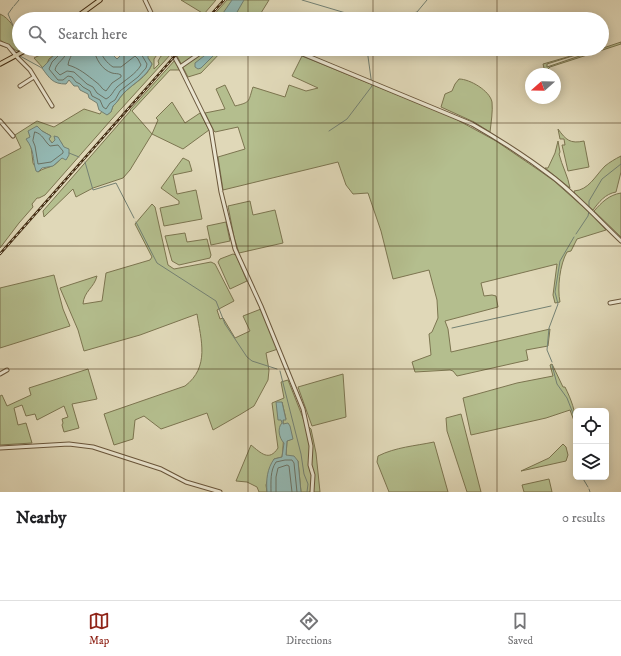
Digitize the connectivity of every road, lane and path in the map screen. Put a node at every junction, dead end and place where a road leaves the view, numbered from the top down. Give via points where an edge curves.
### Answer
1 (100, 0) edge
2 (145, 0) edge
3 (84, 12) edge
4 (151, 12) edge
5 (0, 43) edge
6 (12, 52) edge
7 (15, 56) joint
8 (174, 56) edge
9 (196, 56) edge
10 (308, 56) edge
11 (0, 64) edge
12 (180, 67) junction
13 (34, 77) junction
14 (20, 86) dead end
15 (52, 106) dead end
16 (0, 121) edge
17 (13, 136) dead end
18 (621, 242) edge
19 (621, 301) edge
20 (610, 303) dead end
21 (7, 370) dead end
22 (0, 374) edge
23 (0, 448) edge
24 (220, 492) edge
25 (312, 492) edge

1 - 3 main road
2 - 4 street
5 - 6 street via 8,46
7 - 11 main road
7 - 13 street
8 - 12 street
9 - 12 street
10 - 18 street via 472,124 497,138 554,179
12 - 25 street via 211,130 221,192 235,249 303,409 311,446
13 - 14 street
13 - 15 street
16 - 17 street
19 - 20 street
21 - 22 street
23 - 24 street via 75,444 93,447

